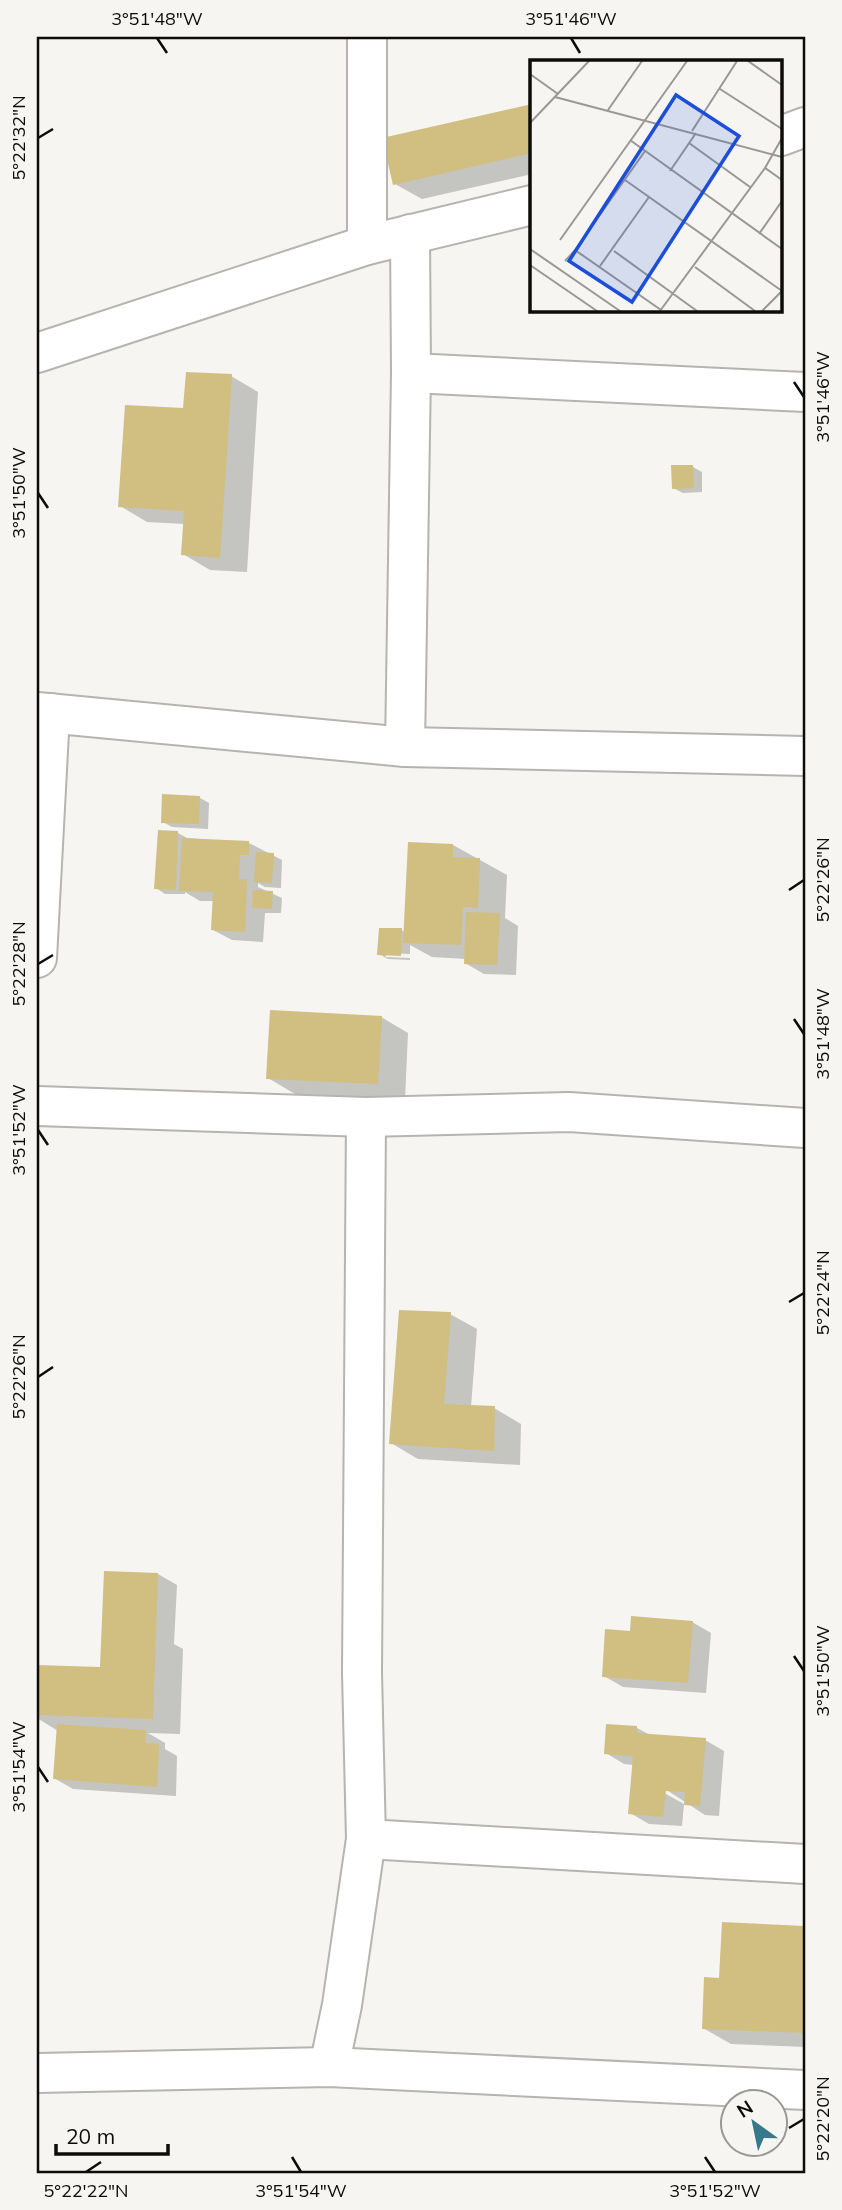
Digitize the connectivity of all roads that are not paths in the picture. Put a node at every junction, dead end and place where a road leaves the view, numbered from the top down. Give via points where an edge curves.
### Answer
1 (368, 37) edge
2 (805, 127) edge
3 (782, 136) edge
4 (530, 205) edge
5 (410, 234) junction
6 (367, 245) junction
7 (37, 354) edge
8 (411, 373) junction
9 (805, 392) edge
10 (44, 713) edge
11 (405, 747) junction
12 (805, 756) edge
13 (37, 958) edge
14 (37, 1106) edge
15 (366, 1117) junction
16 (805, 1128) edge
17 (366, 1839) junction
18 (805, 1864) edge
19 (329, 2067) junction
20 (37, 2073) edge
21 (805, 2090) edge

1 - 6 street
2 - 3 street
4 - 5 street
5 - 6 street
5 - 8 street
6 - 7 street
8 - 9 street
8 - 11 street
10 - 11 street
10 - 13 street
11 - 12 street
14 - 15 street
15 - 16 street via 569,1112
15 - 17 street via 362,1673
17 - 18 street
17 - 19 street
19 - 20 street
19 - 21 street

